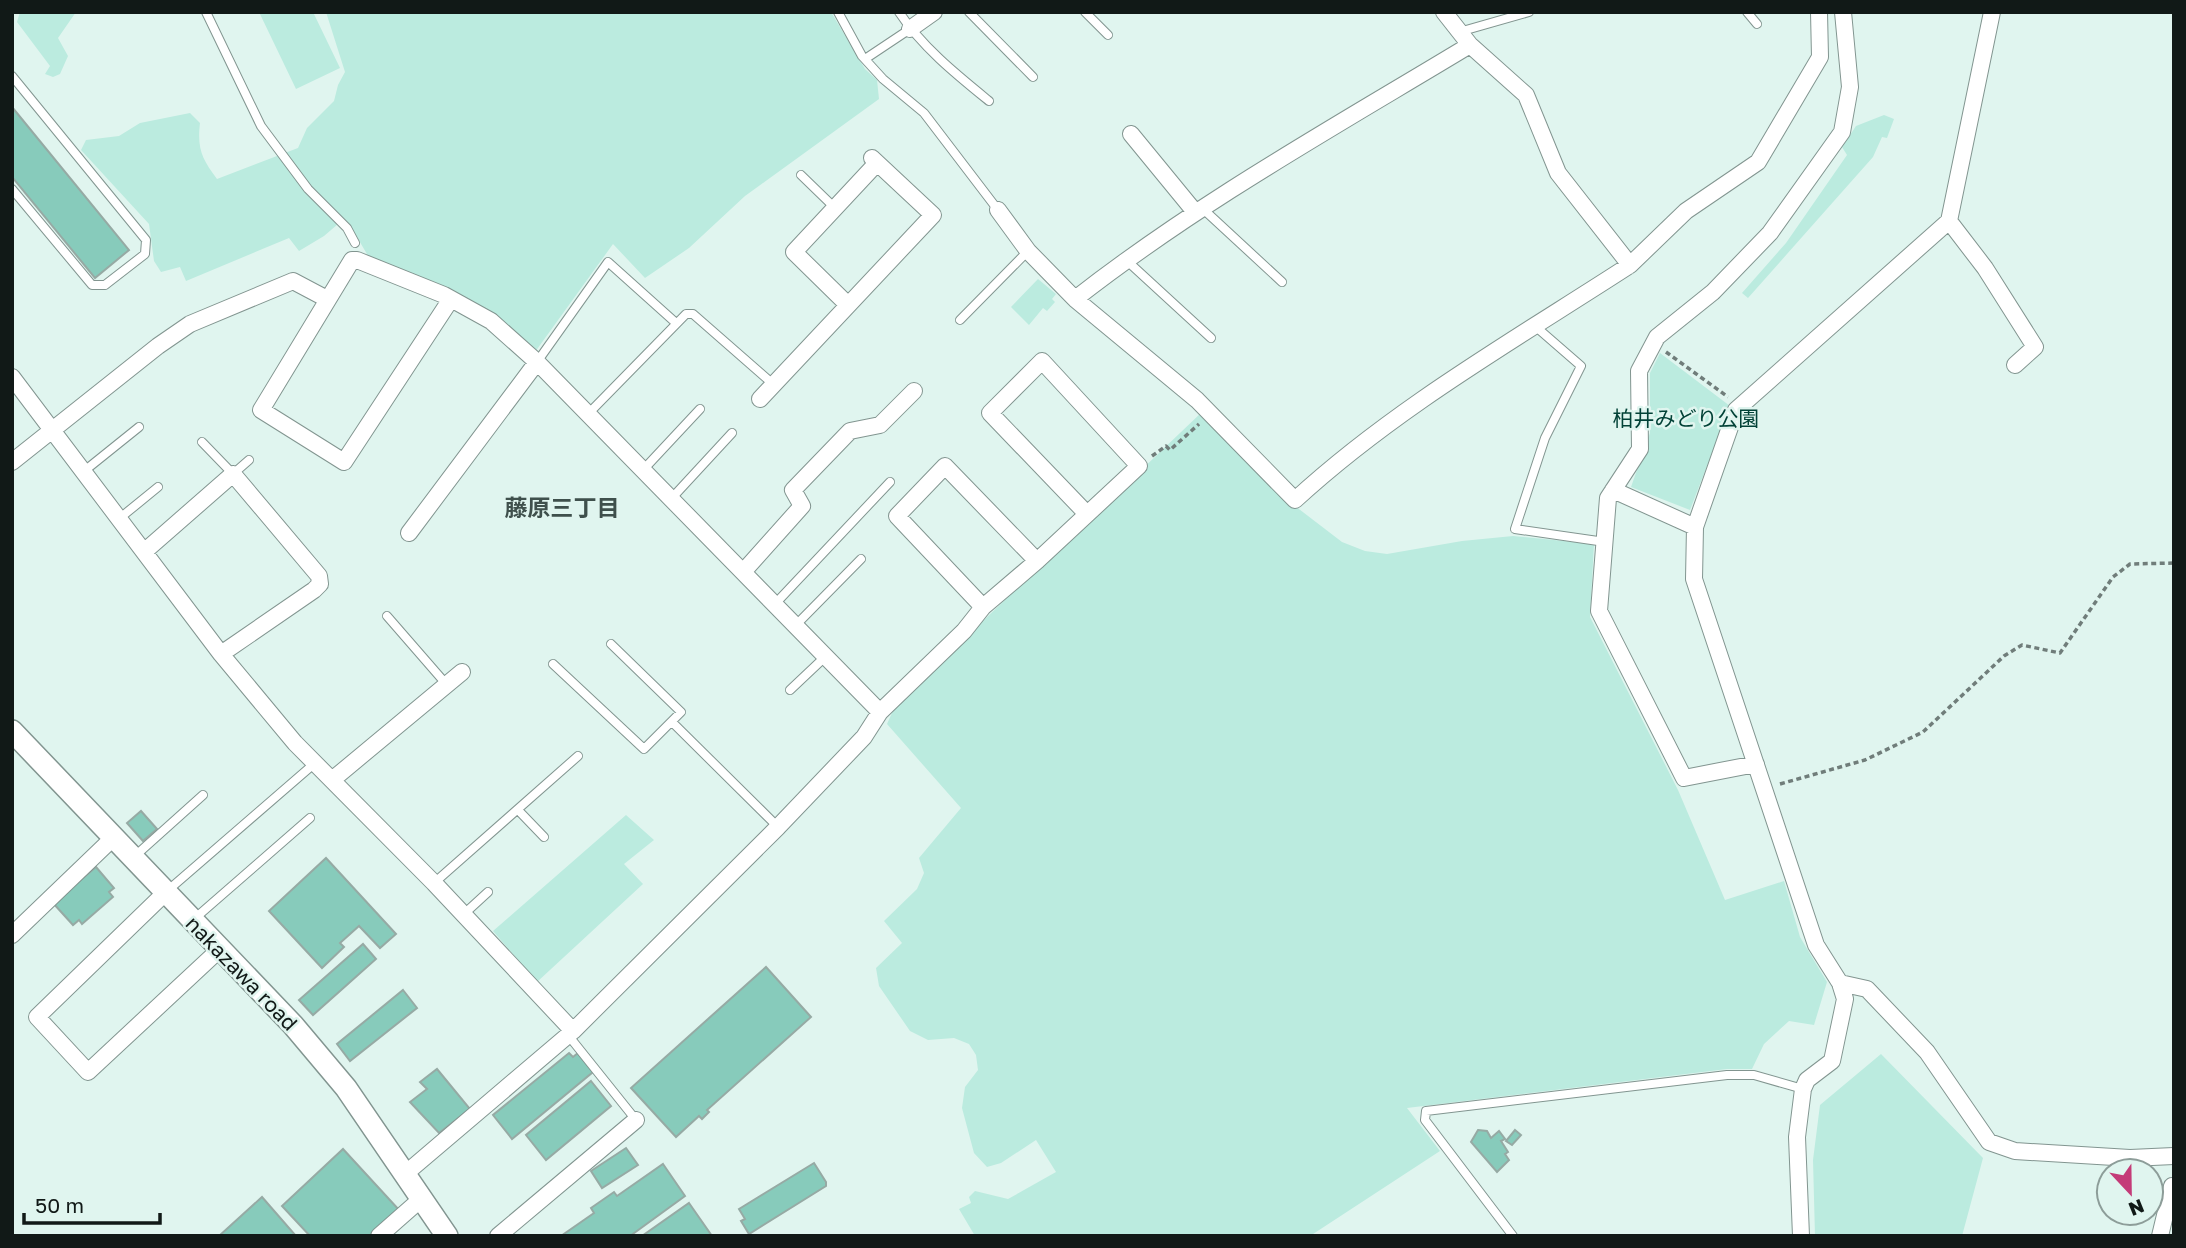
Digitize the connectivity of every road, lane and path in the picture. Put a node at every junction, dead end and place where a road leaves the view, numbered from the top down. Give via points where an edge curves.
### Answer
1 (206, 12) edge
2 (838, 12) edge
3 (899, 12) edge
4 (934, 12) edge
5 (969, 12) edge
6 (1085, 12) edge
7 (1444, 12) edge
8 (1530, 12) edge
9 (1747, 12) edge
10 (1819, 12) edge
11 (1843, 12) edge
12 (1986, 14) edge
13 (1756, 23) dead end
14 (910, 29) junction
15 (1108, 35) dead end
16 (1465, 38) junction
17 (866, 59) junction
18 (12, 76) edge
19 (1033, 77) dead end
20 (989, 102) dead end
21 (1131, 134) dead end
22 (801, 175) dead end
23 (12, 189) edge
24 (835, 208) junction
25 (998, 209) joint
26 (1198, 210) junction
27 (1948, 221) junction
28 (355, 243) joint
29 (1028, 251) junction
30 (1125, 259) junction
31 (358, 260) junction
32 (1630, 265) junction
33 (1283, 282) dead end
34 (327, 299) junction
35 (451, 299) junction
36 (1075, 299) junction
37 (848, 305) junction
38 (960, 320) dead end
39 (676, 323) junction
40 (1535, 327) junction
41 (1211, 338) dead end
42 (1654, 343) junction
43 (537, 362) junction
44 (2015, 365) dead end
45 (12, 377) edge
46 (774, 384) junction
47 (914, 391) dead end
48 (760, 399) dead end
49 (1741, 406) junction
50 (701, 409) dead end
51 (588, 414) junction
52 (1210, 414) junction
53 (139, 427) dead end
54 (51, 430) junction
55 (732, 433) dead end
56 (202, 442) dead end
57 (249, 460) dead end
58 (12, 461) edge
59 (1139, 466) junction
60 (643, 470) junction
61 (83, 472) junction
62 (233, 474) junction
63 (890, 482) dead end
64 (158, 487) dead end
65 (1614, 490) junction
66 (671, 499) junction
67 (1087, 514) junction
68 (120, 519) junction
69 (1695, 527) junction
70 (409, 533) dead end
71 (1605, 542) junction
72 (145, 551) junction
73 (861, 559) dead end
74 (1037, 561) junction
75 (2174, 563) edge
76 (743, 572) junction
77 (775, 604) junction
78 (983, 607) junction
79 (387, 616) dead end
80 (795, 626) junction
81 (611, 644) dead end
82 (221, 654) junction
83 (826, 656) junction
84 (553, 664) dead end
85 (462, 673) dead end
86 (447, 685) junction
87 (790, 690) dead end
88 (880, 712) junction
89 (672, 722) junction
90 (12, 731) edge
91 (578, 756) dead end
92 (314, 763) junction
93 (1756, 764) junction
94 (332, 780) junction
95 (1764, 788) junction
96 (203, 795) dead end
97 (518, 810) junction
98 (310, 818) dead end
99 (778, 827) junction
100 (544, 837) dead end
101 (113, 838) junction
102 (133, 858) junction
103 (435, 883) junction
104 (488, 892) dead end
105 (165, 893) junction
106 (464, 914) junction
107 (192, 920) junction
108 (12, 935) edge
109 (220, 949) junction
110 (1840, 983) junction
111 (570, 1033) junction
112 (1803, 1089) junction
113 (636, 1120) joint
114 (2174, 1156) edge
115 (405, 1174) junction
116 (2172, 1186) edge
117 (421, 1199) junction
118 (379, 1236) edge
119 (447, 1236) edge
120 (498, 1236) edge
121 (1513, 1236) edge
122 (1801, 1236) edge
123 (2160, 1236) edge

1 - 28 lane via 261,126
2 - 17 lane
3 - 14 lane
4 - 14 street
5 - 19 lane
6 - 15 lane
7 - 16 street
8 - 16 lane
9 - 13 lane
10 - 32 street via 1820,57 1758,162 1686,211
11 - 42 street via 1850,87 1842,132 1770,233 1713,292
12 - 27 street
14 - 17 lane
14 - 20 lane
16 - 26 street
16 - 32 street via 1526,95 1558,173
17 - 25 lane via 924,113
18 - 23 lane via 146,240 145,254 105,285 92,285
21 - 26 street
22 - 24 lane
24 - 37 street via 794,252
24 - 37 street via 875,160 933,215
25 - 29 street
26 - 30 street
26 - 33 lane
27 - 44 street via 1985,268 2035,347
27 - 49 street
28 - 31 street
29 - 36 street
29 - 38 lane
30 - 36 street
30 - 41 lane
31 - 34 street via 352,260
31 - 35 street
32 - 40 street
34 - 35 street via 261,410 344,462
34 - 54 street via 293,281 190,324
35 - 43 street via 491,321
36 - 52 street
37 - 46 street
39 - 43 lane via 608,262
39 - 46 lane via 693,314
39 - 51 lane
40 - 52 street via 1334,464 1295,500
40 - 71 lane via 1581,366 1545,438 1515,529
42 - 49 path
42 - 65 street via 1639,370 1640,449
43 - 51 street
43 - 70 street
45 - 54 street
46 - 48 street
47 - 76 street via 880,425 850,431 793,490 802,506
49 - 69 street
50 - 60 lane
51 - 60 street
52 - 59 path via 1170,450 1166,446
53 - 61 lane
54 - 58 street
54 - 61 street
55 - 66 lane
56 - 62 lane
57 - 62 lane
59 - 67 street
59 - 67 street via 1042,361 990,413
60 - 66 street
61 - 68 street
62 - 72 street
62 - 82 street via 319,576 320,584
63 - 77 lane
64 - 68 lane
65 - 69 street
65 - 71 street via 1608,498
66 - 76 street
67 - 74 street
68 - 72 street
69 - 93 street via 1694,579
71 - 93 street via 1599,611 1684,778
72 - 82 street
73 - 80 lane
74 - 78 street
74 - 78 street via 945,466 897,516
75 - 95 path via 2130,564 2113,577 2060,653 2022,645 2004,656 1923,732 1865,760
76 - 77 street
77 - 80 street
78 - 88 street
79 - 86 lane
80 - 83 street
81 - 89 lane via 681,712
82 - 92 street
83 - 87 lane
83 - 88 street
84 - 89 lane via 644,749
85 - 86 street
86 - 94 street
88 - 99 street via 864,737
89 - 99 lane
90 - 101 street, nakazawa road
91 - 97 lane
92 - 94 street
92 - 105 lane
93 - 95 street
94 - 103 street
95 - 110 street via 1816,945
96 - 102 lane
97 - 100 lane
97 - 103 lane
98 - 107 lane
99 - 111 street
101 - 102 street, nakazawa road
101 - 108 street
102 - 105 street, nakazawa road
103 - 106 street
104 - 106 lane
105 - 107 street, nakazawa road
105 - 109 street via 37,1017 88,1072
106 - 111 street
107 - 109 street, nakazawa road
109 - 115 street, nakazawa road via 346,1088
110 - 112 street via 1845,999 1832,1061 1807,1080
110 - 114 street via 1867,989 1927,1052 1989,1142 2015,1151
111 - 113 lane
111 - 115 street
112 - 121 lane via 1754,1075 1727,1075 1426,1111 1425,1120
112 - 122 street via 1797,1137
113 - 120 street
115 - 117 street, nakazawa road
116 - 123 street
117 - 118 street
117 - 119 street, nakazawa road

